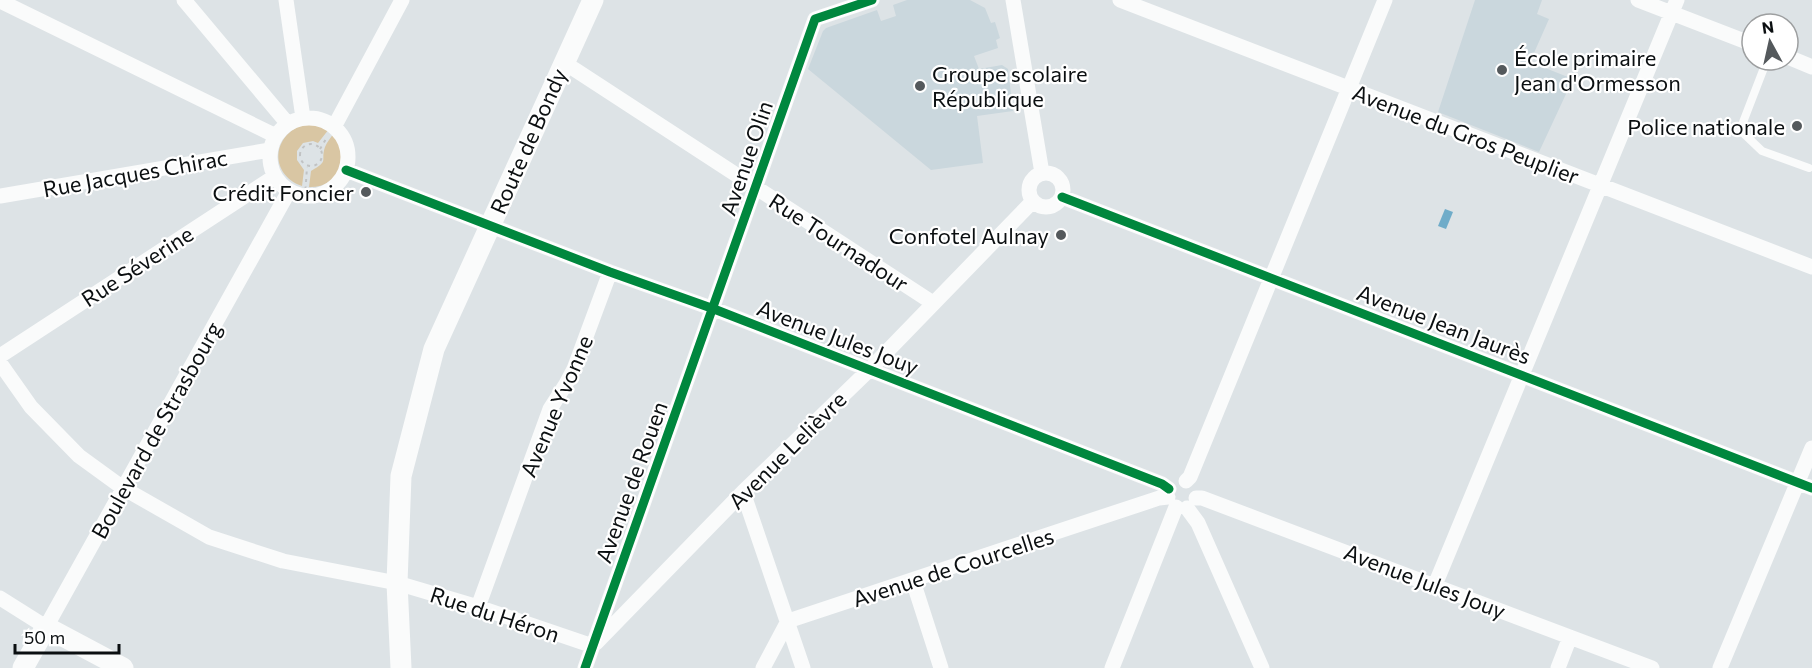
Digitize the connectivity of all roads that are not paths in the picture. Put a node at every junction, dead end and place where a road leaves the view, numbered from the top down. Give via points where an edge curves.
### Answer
1 (184, 0) edge
2 (286, 0) edge
3 (402, 0) edge
4 (593, 0) edge
5 (872, 0) edge
6 (1013, 0) edge
7 (1120, 0) edge
8 (1385, 0) edge
9 (1638, 0) edge
10 (0, 1) edge
11 (1674, 6) edge
12 (1740, 38) edge
13 (563, 64) junction
14 (1762, 72) edge
15 (1349, 89) junction
16 (296, 121) junction
17 (334, 127) junction
18 (273, 143) junction
19 (1809, 168) dead end
20 (346, 170) junction
21 (1042, 173) junction
22 (274, 177) junction
23 (1601, 185) junction
24 (756, 188) junction
25 (289, 191) junction
26 (0, 196) edge
27 (1062, 197) junction
28 (1032, 202) junction
29 (491, 225) junction
30 (1812, 267) edge
31 (610, 272) junction
32 (1271, 278) junction
33 (933, 303) junction
34 (714, 309) junction
35 (0, 356) edge
36 (0, 363) edge
37 (868, 370) junction
38 (1522, 376) junction
39 (1812, 448) edge
40 (1805, 485) edge
41 (123, 488) junction
42 (743, 492) junction
43 (1179, 500) junction
44 (913, 581) junction
45 (397, 583) junction
46 (1435, 585) junction
47 (0, 598) edge
48 (478, 607) junction
49 (788, 621) junction
50 (46, 627) junction
51 (1570, 637) junction
52 (593, 646) junction
53 (23, 668) edge
54 (123, 668) edge
55 (401, 668) edge
56 (585, 668) edge
57 (763, 668) edge
58 (803, 668) edge
59 (941, 668) edge
60 (1112, 668) edge
61 (1262, 668) edge
62 (1558, 668) edge
63 (1653, 668) edge
64 (1720, 668) edge

1 - 16 street
2 - 16 street
3 - 17 street
4 - 13 street, Route de Bondy
5 - 24 street, Avenue Olin via 815,19
6 - 21 street
7 - 15 street, Avenue du Gros Peuplier
8 - 15 street
9 - 11 street
10 - 18 street
11 - 12 street
11 - 23 street
13 - 24 street, Rue Tournadour
13 - 29 street, Route de Bondy
14 - 19 lane via 1740,130 1762,151
15 - 23 street, Avenue du Gros Peuplier
15 - 32 street
16 - 17 street via 314,118
16 - 18 street
17 - 20 street via 347,146
18 - 22 street via 269,159
18 - 26 street, Rue Jacques Chirac
20 - 25 street via 326,193 305,197
20 - 29 street, Avenue Jules Jouy
21 - 27 street via 1059,179
21 - 28 street via 1028,187
22 - 25 street
22 - 35 street, Rue Séverine
23 - 30 street, Avenue du Gros Peuplier
23 - 38 street
24 - 33 street, Rue Tournadour
24 - 34 street, Avenue Olin
25 - 41 street, Boulevard de Strasbourg
27 - 28 street via 1048,207
27 - 32 street, Avenue Jean Jaurès
28 - 33 street, Avenue Lelièvre
29 - 31 street, Avenue Jules Jouy
29 - 45 street, Route de Bondy via 434,349 400,476
31 - 34 street, Avenue Jules Jouy
31 - 48 street, Avenue Yvonne via 574,369 550,408
32 - 38 street, Avenue Jean Jaurès
32 - 43 street, Avenue de Courcelles via 1186,481 1174,483
33 - 37 street, Avenue Lelièvre
34 - 37 street, Avenue Jules Jouy
34 - 52 street, Avenue de Rouen
36 - 41 street, Rue du Héron via 31,407 55,432
37 - 42 street, Avenue Lelièvre
37 - 43 street, Avenue Jules Jouy via 1154,480
38 - 40 street, Avenue Jean Jaurès
38 - 46 street
39 - 40 street
40 - 64 street
41 - 45 street, Rue du Héron via 209,537 282,561
41 - 50 street, Boulevard de Strasbourg
42 - 49 street
42 - 52 street, Avenue Lelièvre
43 - 44 street, Avenue de Courcelles via 1159,498
43 - 46 street, Avenue Jules Jouy via 1202,498
43 - 60 street
43 - 61 street via 1198,523
44 - 49 street, Avenue de Courcelles
44 - 59 street
45 - 48 street, Rue du Héron
45 - 55 street, Route de Bondy
46 - 51 street, Avenue Jules Jouy
47 - 50 street
48 - 52 street, Rue du Héron
49 - 57 street
49 - 58 street
50 - 53 street, Boulevard de Strasbourg
50 - 54 street
51 - 62 street
51 - 63 street, Avenue Jules Jouy
52 - 56 street, Avenue de Rouen

